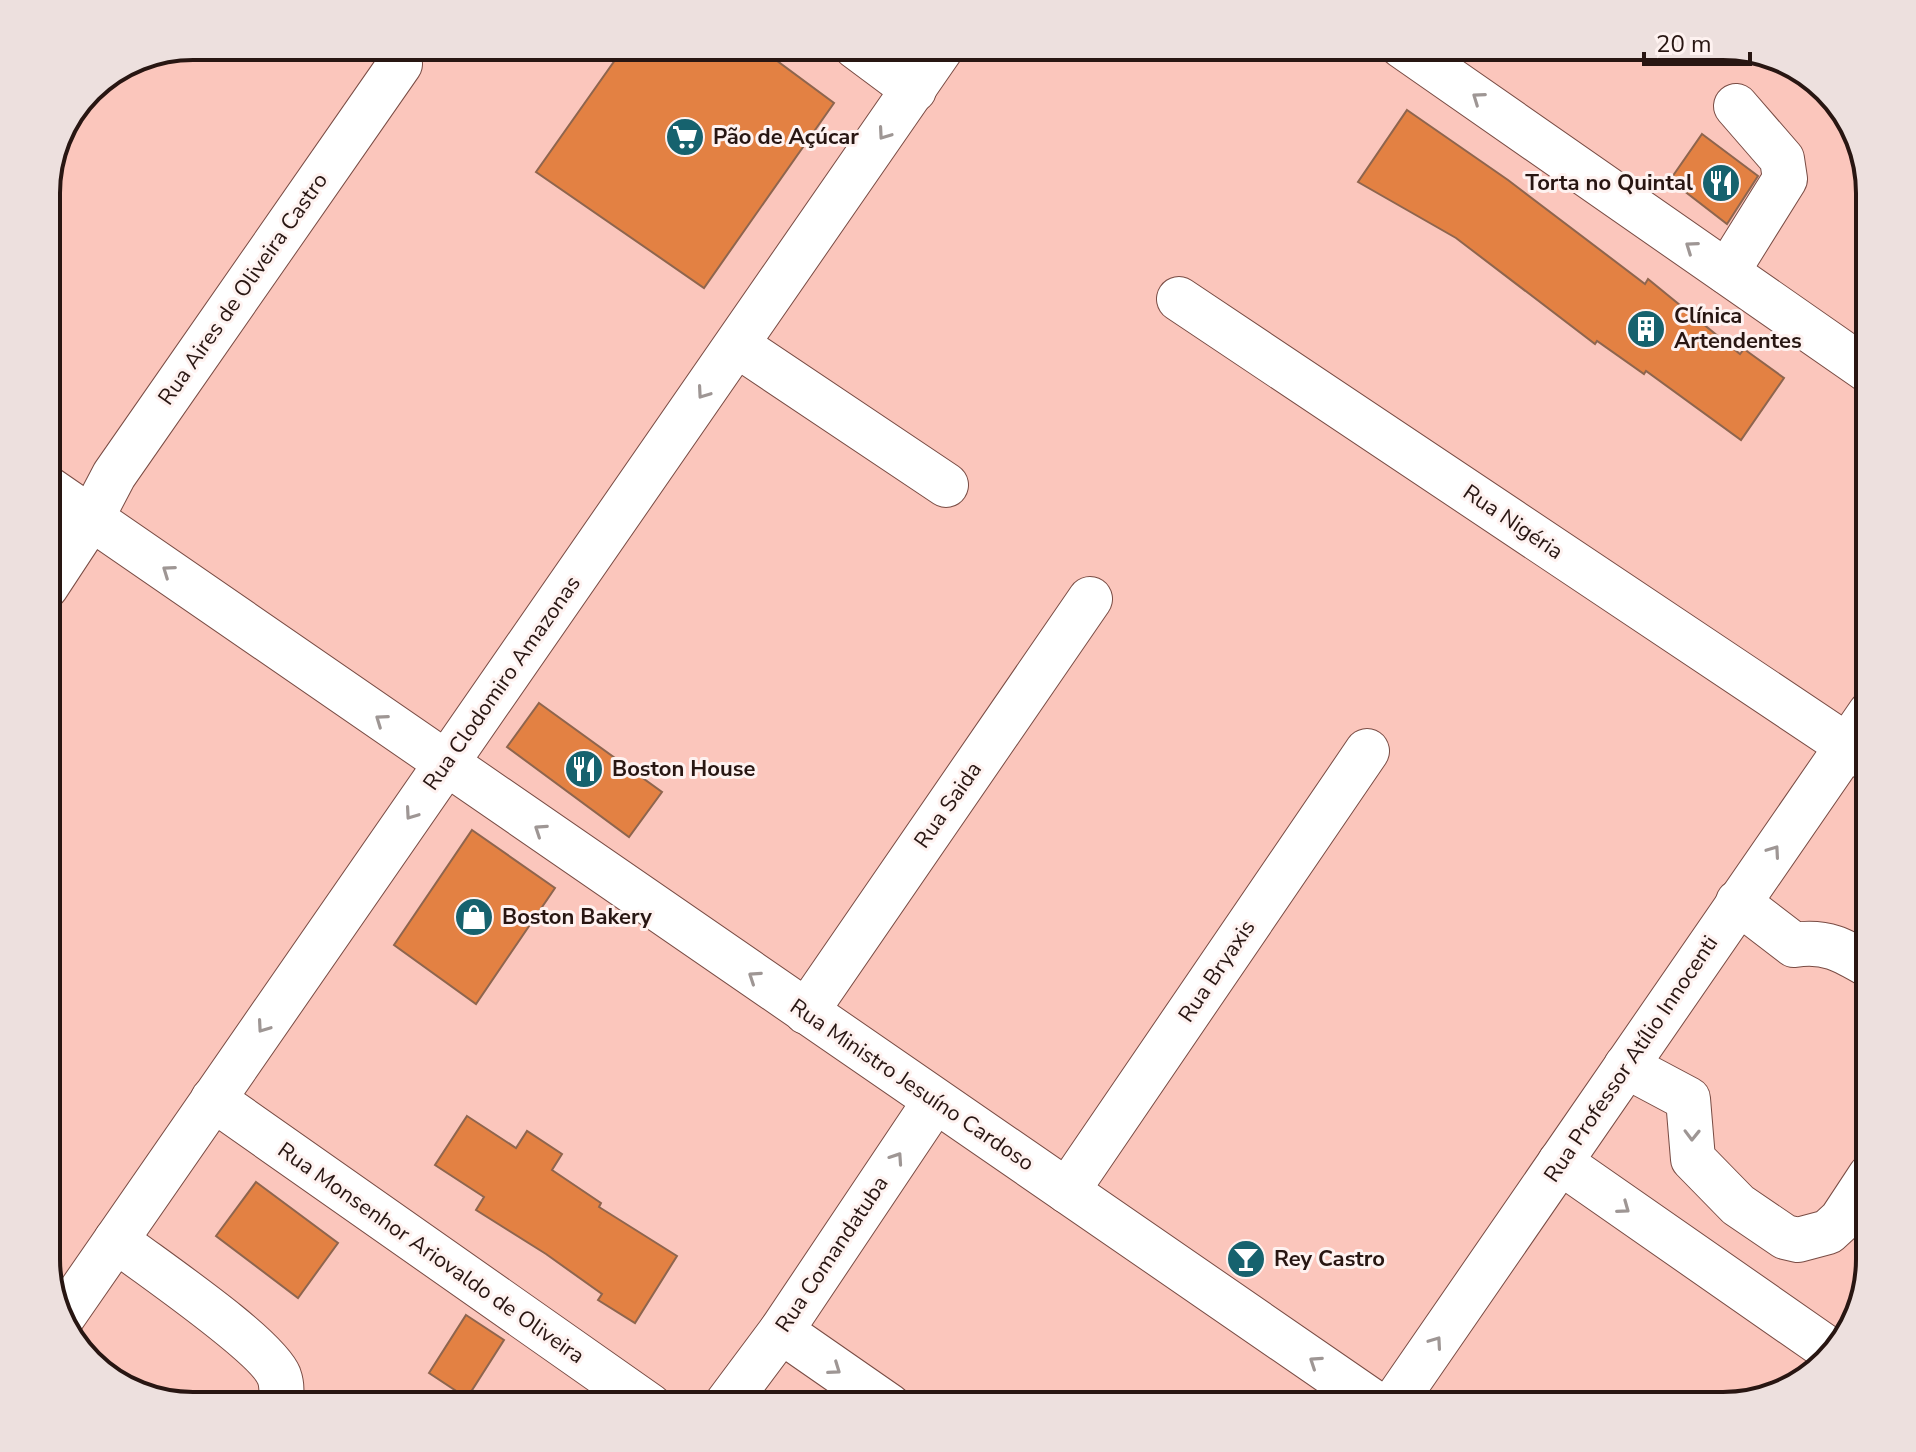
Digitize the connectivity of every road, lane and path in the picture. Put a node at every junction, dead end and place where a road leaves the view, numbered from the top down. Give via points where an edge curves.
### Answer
1 (874, 60) edge
2 (934, 60) edge
3 (1422, 60) edge
4 (400, 64) dead end
5 (914, 90) junction
6 (1736, 106) dead end
7 (1727, 272) junction
8 (1179, 299) dead end
9 (737, 345) junction
10 (1856, 362) edge
11 (946, 485) dead end
12 (60, 496) edge
13 (92, 517) junction
14 (60, 566) edge
15 (1090, 599) dead end
16 (1856, 735) edge
17 (1856, 749) edge
18 (1367, 751) dead end
19 (445, 765) junction
20 (1738, 902) junction
21 (1856, 958) edge
22 (806, 1012) junction
23 (1626, 1066) junction
24 (213, 1099) junction
25 (935, 1101) junction
26 (1560, 1162) junction
27 (1067, 1191) junction
28 (1856, 1197) edge
29 (116, 1240) junction
30 (70, 1307) edge
31 (781, 1331) junction
32 (1823, 1345) edge
33 (282, 1392) edge
34 (630, 1392) edge
35 (735, 1392) edge
36 (869, 1392) edge
37 (1359, 1392) edge
38 (1402, 1392) edge

1 - 5 street
2 - 5 street, Rua Clodomiro Amazonas
7 -> 3 street
4 - 13 street, Rua Aires de Oliveira Castro via 114,475
5 -> 9 street, Rua Clodomiro Amazonas
6 - 7 street via 1782,159 1785,179
7 - 10 street
8 - 16 street, Rua Nigéria
9 - 11 street
9 -> 19 street, Rua Clodomiro Amazonas
12 - 13 street, Rua Ministro Jesuíno Cardoso
13 - 14 street, Rua Aires de Oliveira Castro
19 -> 13 street, Rua Ministro Jesuíno Cardoso
15 - 22 street, Rua Saida
20 -> 17 street, Rua Professor Atílio Innocenti
18 - 27 street, Rua Bryaxis
22 -> 19 street, Rua Ministro Jesuíno Cardoso
19 -> 24 street, Rua Clodomiro Amazonas
20 - 21 street via 1794,945 1833,945
20 - 23 street, Rua Professor Atílio Innocenti
22 - 25 street, Rua Ministro Jesuíno Cardoso
23 - 26 street, Rua Professor Atílio Innocenti
23 -> 28 street via 1688,1099 1693,1159 1738,1205 1785,1237 1798,1240 1828,1232
24 - 29 street, Rua Clodomiro Amazonas
24 - 34 street, Rua Monsenhor Ariovaldo de Oliveira
25 - 27 street, Rua Ministro Jesuíno Cardoso
31 -> 25 street, Rua Comandatuba
26 -> 32 street
38 -> 26 street, Rua Professor Atílio Innocenti
37 -> 27 street, Rua Ministro Jesuíno Cardoso
29 - 30 street, Rua Clodomiro Amazonas
29 - 33 street via 247,1339 278,1374
31 - 35 street, Rua Comandatuba
31 -> 36 street

